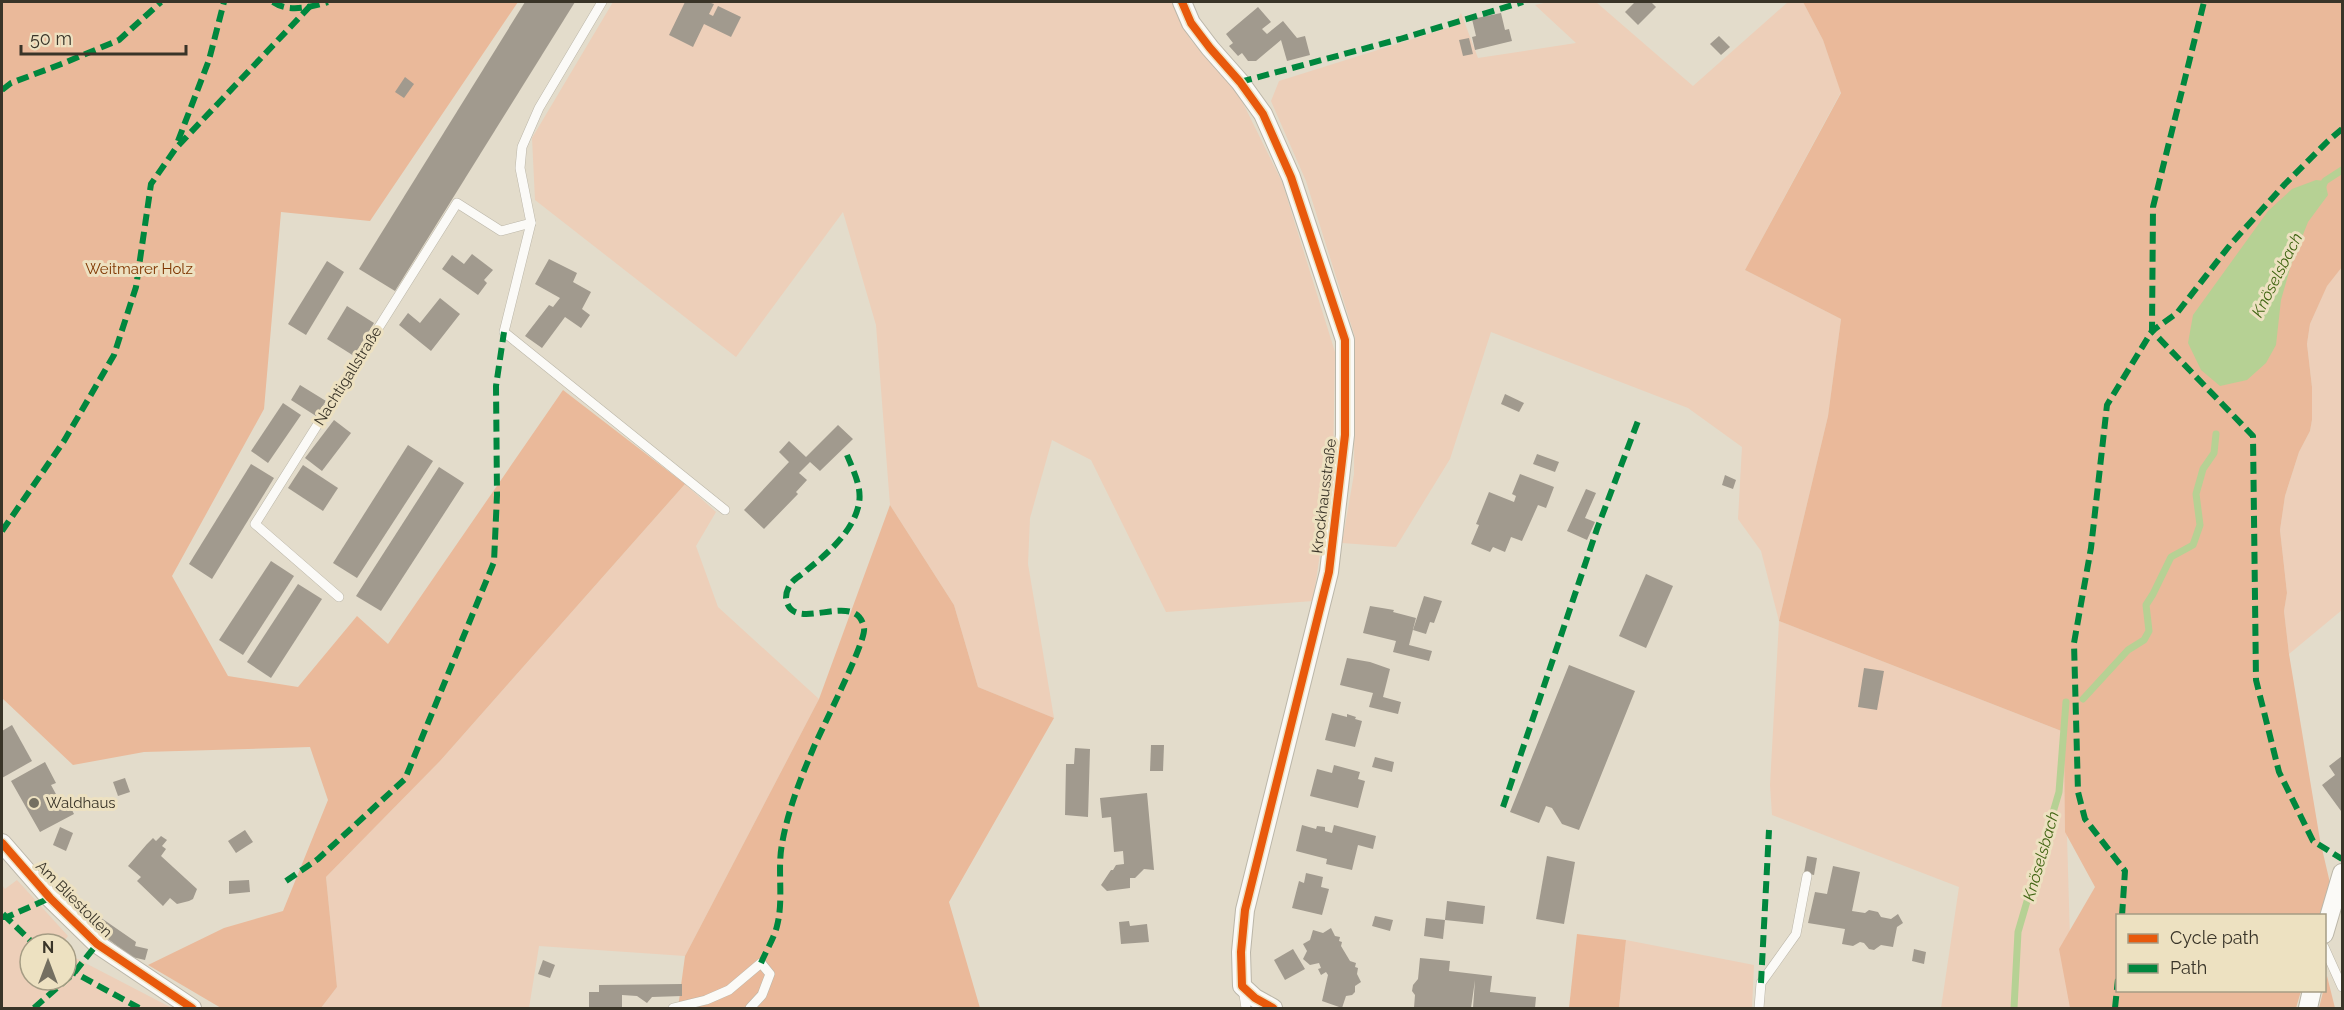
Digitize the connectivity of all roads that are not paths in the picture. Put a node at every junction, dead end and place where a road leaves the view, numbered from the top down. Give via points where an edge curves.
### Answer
1 (602, 2) edge
2 (1182, 2) edge
3 (531, 224) junction
4 (725, 510) dead end
5 (339, 597) dead end
6 (2, 843) edge
7 (2343, 873) edge
8 (1807, 876) dead end
9 (2326, 931) edge
10 (2326, 949) edge
11 (1242, 986) junction
12 (2343, 987) edge
13 (2312, 992) edge
14 (192, 1008) edge
15 (673, 1008) edge
16 (750, 1008) edge
17 (1246, 1008) edge
18 (1273, 1008) edge
19 (1759, 1008) edge
20 (2308, 1008) edge

1 - 3 lane via 539,108 522,147 520,168
2 - 11 street, Krockhausstraße via 1191,23 1263,114 1292,177 1345,340 1345,435 1329,572 1245,910
3 - 4 lane via 504,332
3 - 5 lane, Nachtigallstraße via 501,231 458,203 255,524
6 - 14 street, Am Bliestollen via 97,944
7 - 9 street
8 - 19 lane via 1796,934 1761,983
10 - 12 lane
11 - 17 lane
11 - 18 street
13 - 20 street
15 - 16 lane via 729,990 761,963 770,974 762,995

